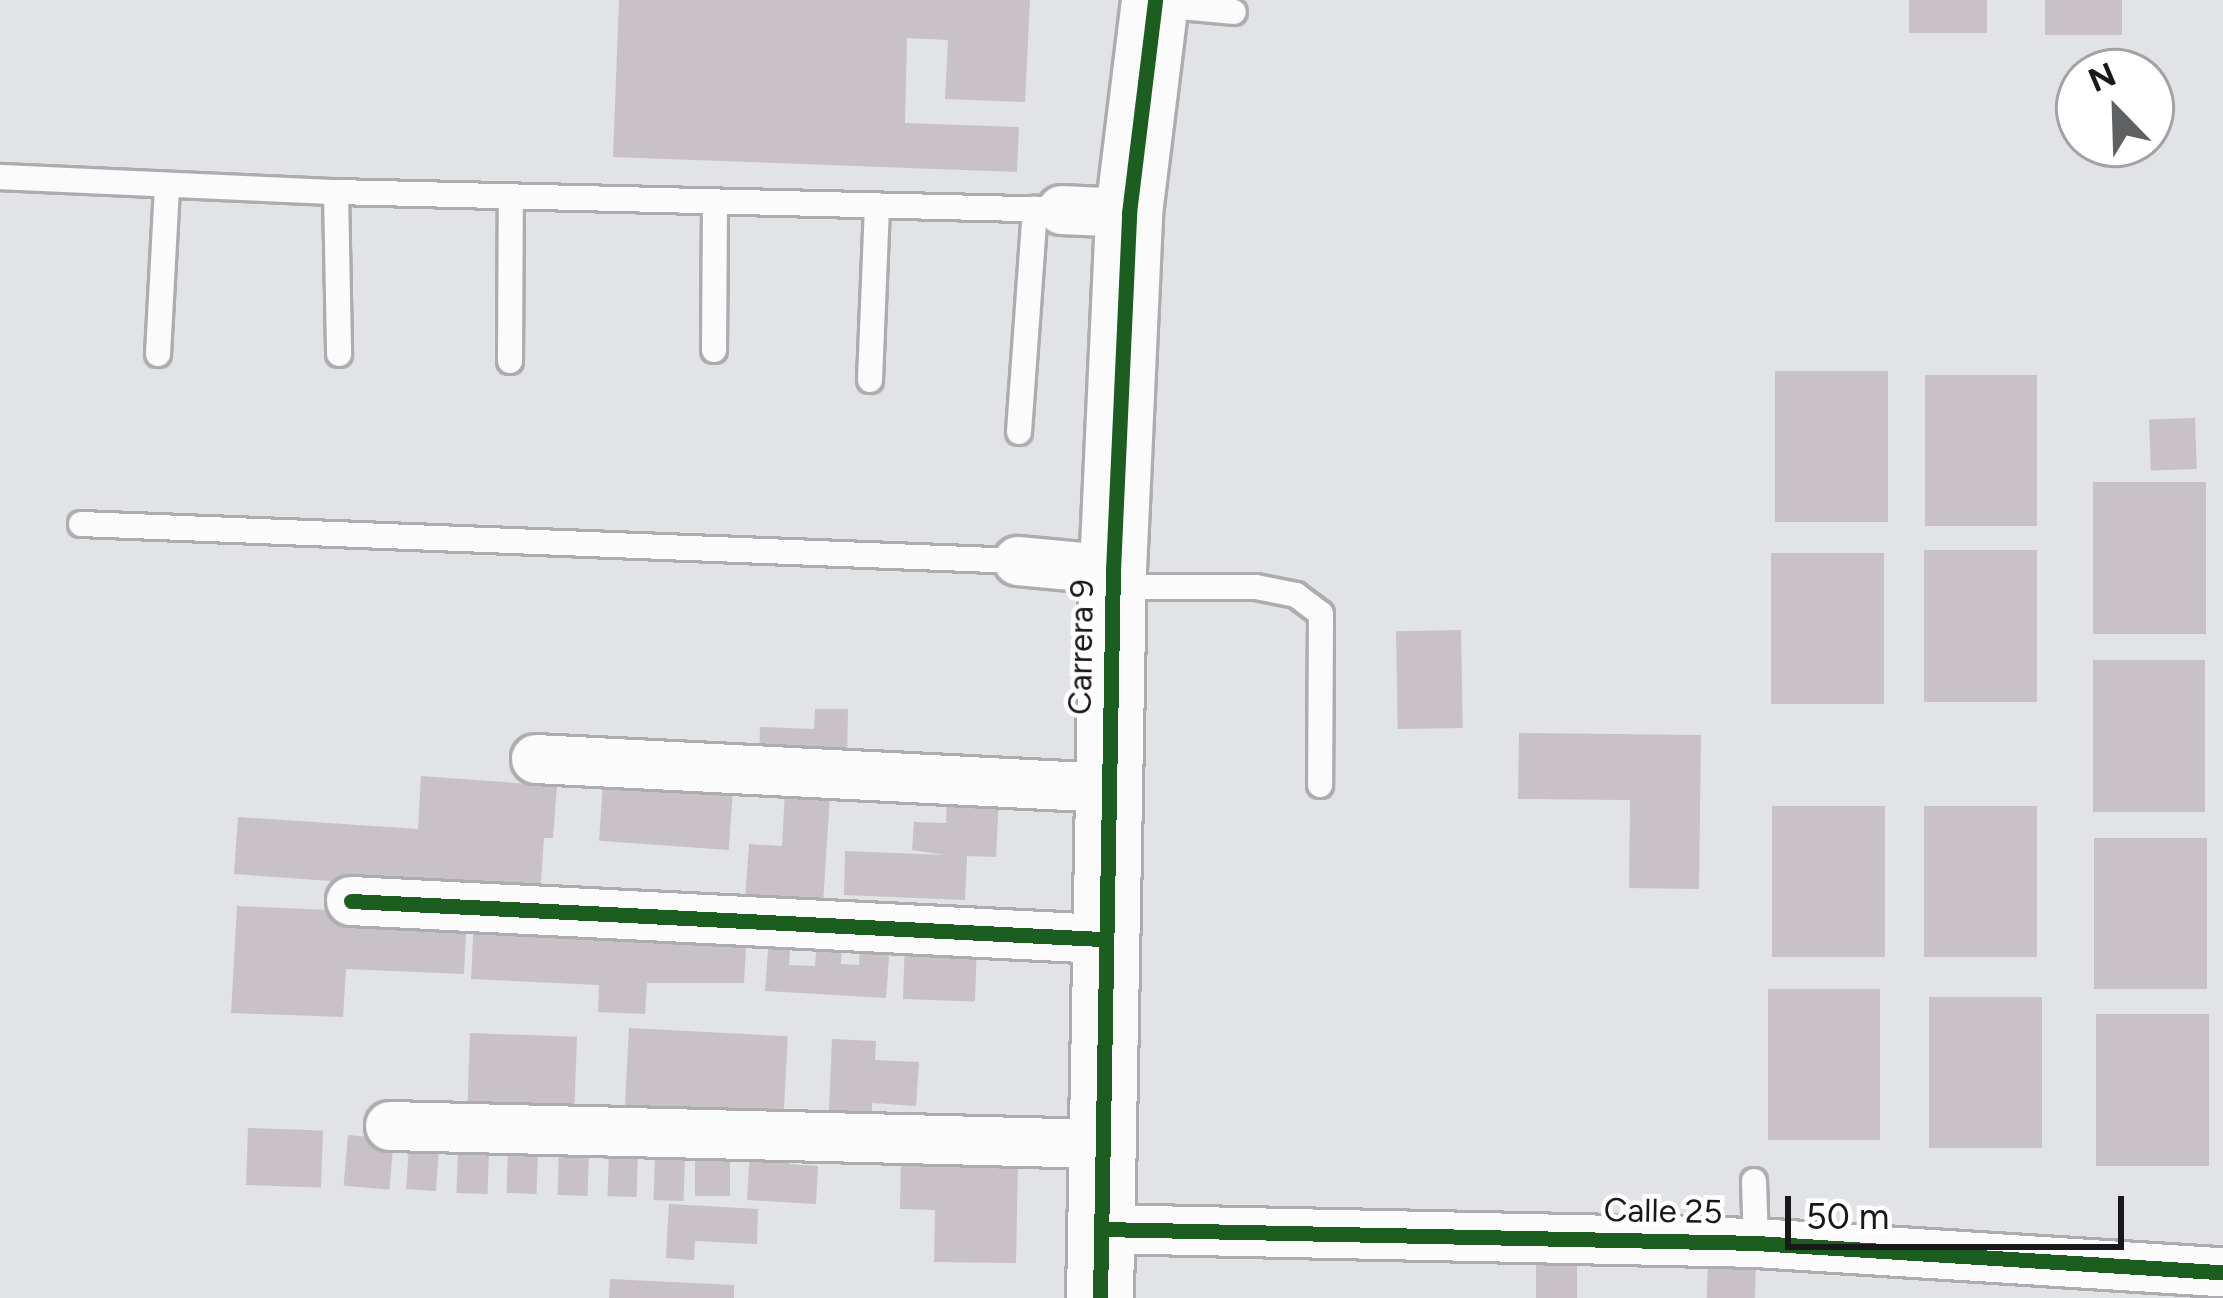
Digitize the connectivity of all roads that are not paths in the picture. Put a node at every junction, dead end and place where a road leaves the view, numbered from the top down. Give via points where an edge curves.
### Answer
1 (1155, 2) edge
2 (1234, 12) dead end
3 (0, 177) edge
4 (167, 186) junction
5 (336, 192) junction
6 (511, 197) junction
7 (715, 202) junction
8 (877, 206) junction
9 (1048, 209) junction
10 (1129, 213) junction
11 (714, 350) dead end
12 (158, 354) dead end
13 (339, 354) dead end
14 (510, 361) dead end
15 (870, 380) dead end
16 (1019, 432) dead end
17 (81, 524) dead end
18 (1018, 561) joint
19 (1113, 578) junction
20 (536, 758) dead end
21 (1320, 785) dead end
22 (1107, 788) junction
23 (350, 901) dead end
24 (1102, 939) junction
25 (390, 1126) dead end
26 (1100, 1144) junction
27 (1754, 1180) dead end
28 (1101, 1229) junction
29 (1756, 1244) junction
30 (2223, 1272) edge
31 (1100, 1298) edge

1 - 2 lane
1 - 10 main road, Carrera 9
3 - 4 lane
4 - 5 lane
4 - 12 lane
5 - 6 lane
5 - 13 lane
6 - 7 lane
6 - 14 lane
7 - 8 lane
7 - 11 lane
8 - 9 lane
8 - 15 lane
9 - 10 street
9 - 16 lane
10 - 19 main road, Carrera 9
17 - 18 lane
18 - 19 street
19 - 21 lane via 1256,587 1296,596 1321,614
19 - 22 main road, Carrera 9
20 - 22 street
22 - 24 main road, Carrera 9
23 - 24 street
24 - 26 main road, Carrera 9
25 - 26 street
26 - 28 main road, Carrera 9
27 - 29 lane
28 - 29 street, Calle 25
28 - 31 main road, Carrera 9
29 - 30 street, Calle 25

